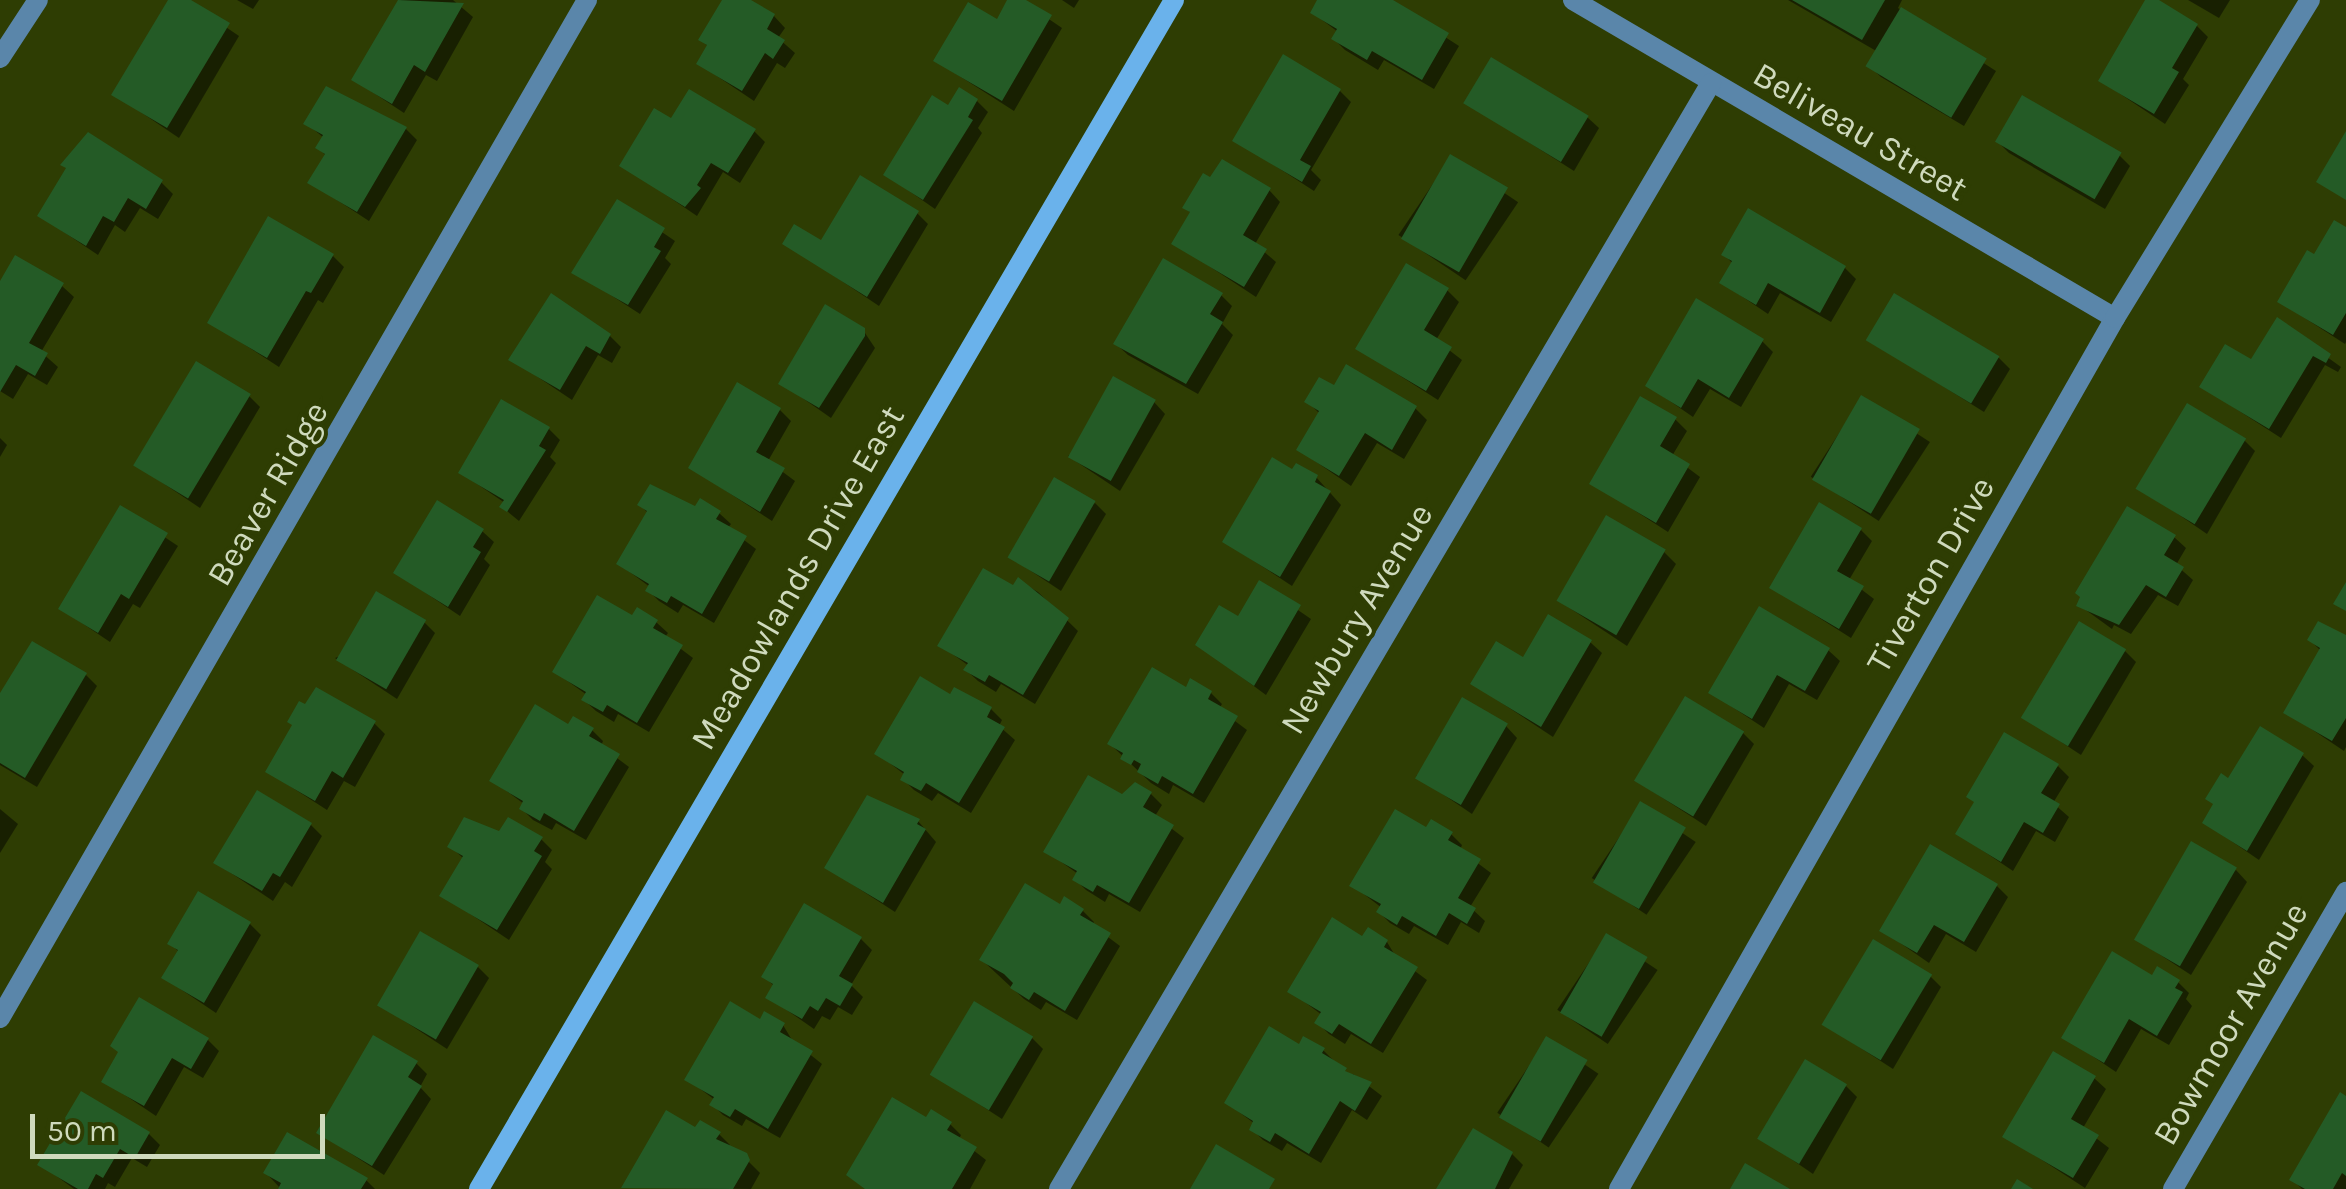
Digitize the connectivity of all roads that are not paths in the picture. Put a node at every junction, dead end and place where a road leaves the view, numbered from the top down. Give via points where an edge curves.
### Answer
1 (38, 0) edge
2 (588, 0) edge
3 (1174, 0) edge
4 (1573, 0) edge
5 (2310, 0) edge
6 (0, 58) edge
7 (1711, 83) junction
8 (2114, 318) junction
9 (2346, 892) edge
10 (0, 1018) edge
11 (478, 1189) edge
12 (1059, 1189) edge
13 (1619, 1189) edge
14 (2173, 1189) edge

1 - 6 street
2 - 10 street, Beaver Ridge
3 - 11 main road, Meadowlands Drive East
4 - 7 street, Beliveau Street
5 - 8 street, Tiverton Drive
7 - 8 street, Beliveau Street
7 - 12 street, Newbury Avenue
8 - 13 street, Tiverton Drive
9 - 14 street, Bowmoor Avenue

